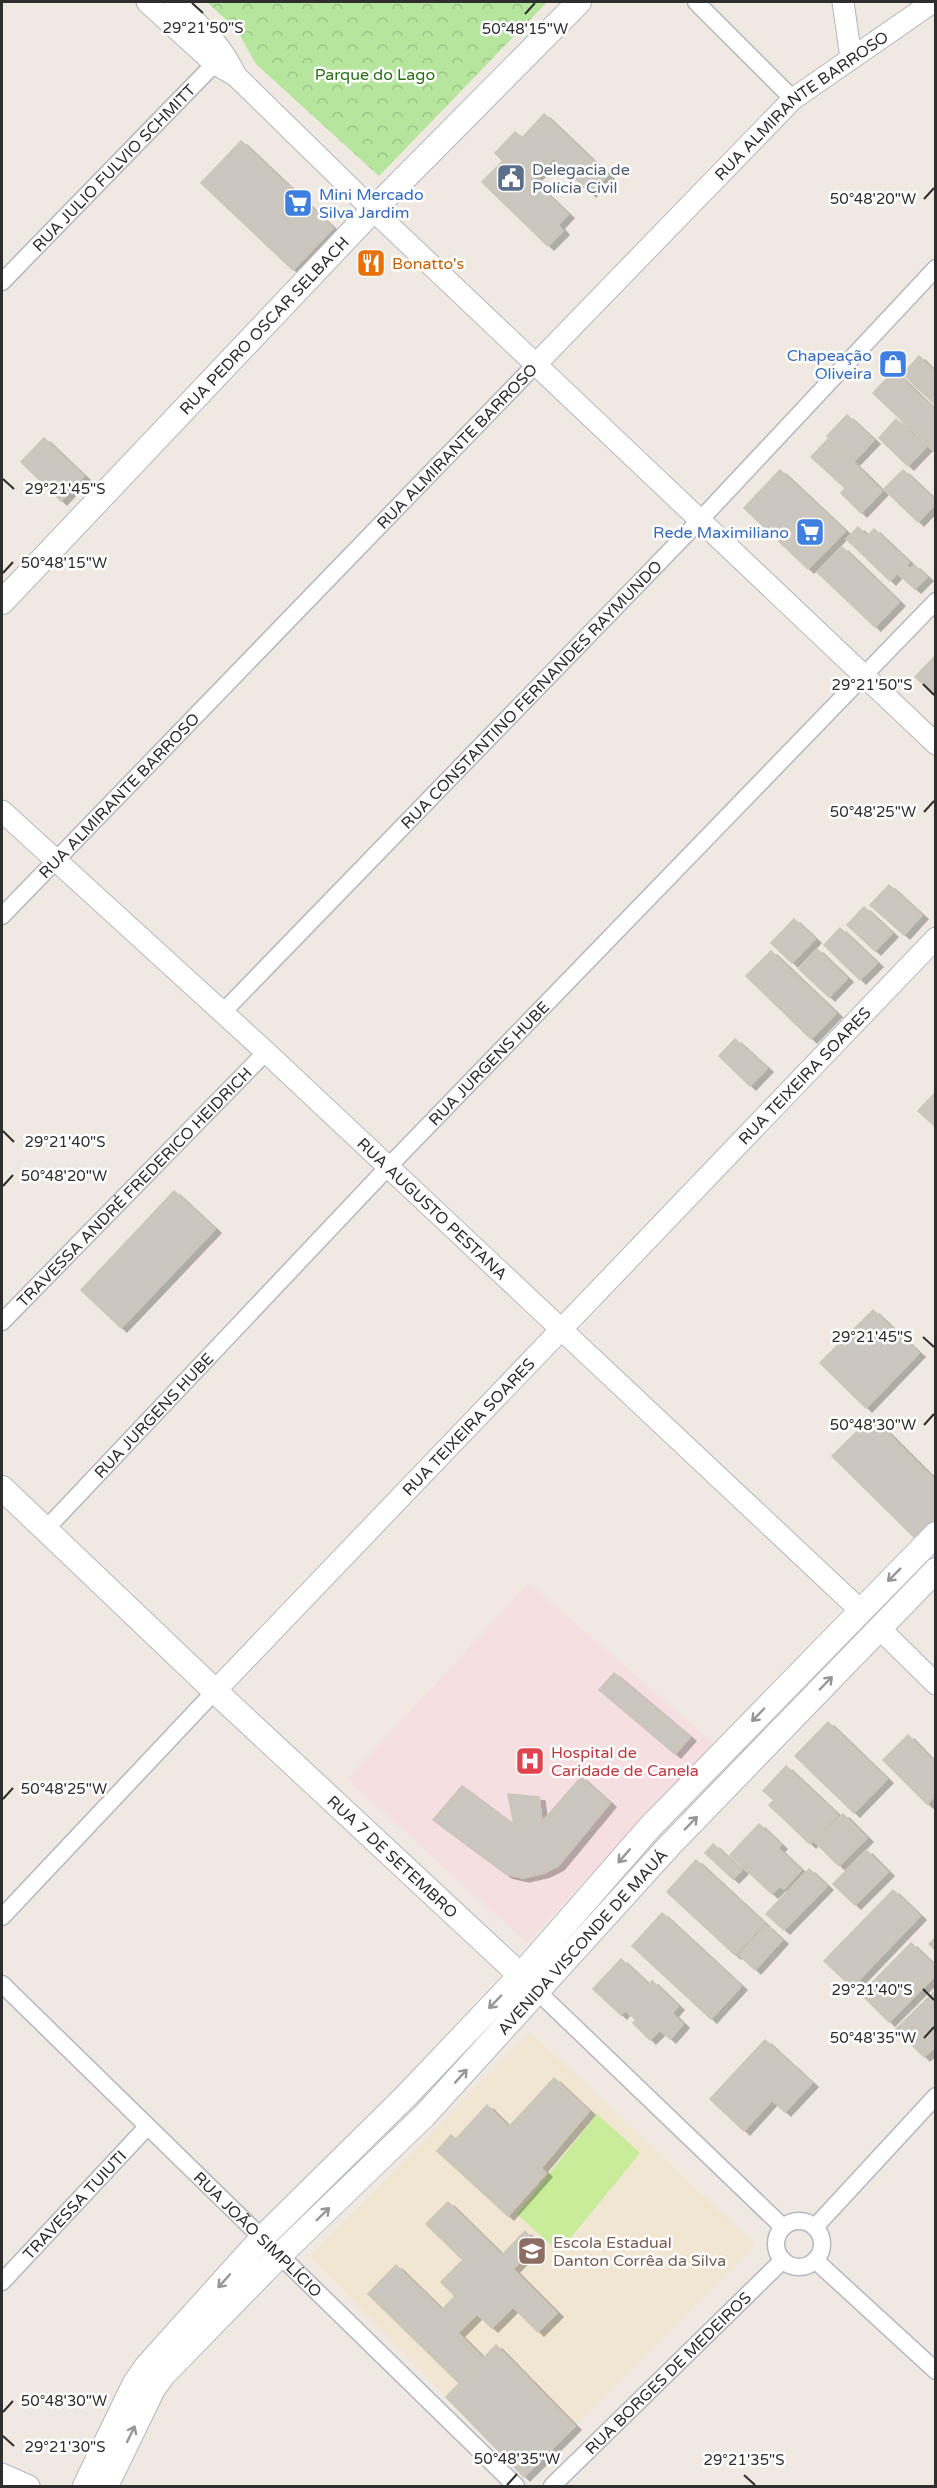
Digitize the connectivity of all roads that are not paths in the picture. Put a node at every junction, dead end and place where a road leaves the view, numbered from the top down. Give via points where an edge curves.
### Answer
1 (147, 2) edge
2 (175, 2) edge
3 (579, 2) edge
4 (696, 2) edge
5 (843, 2) edge
6 (933, 2) edge
7 (220, 58) junction
8 (851, 58) junction
9 (793, 99) junction
10 (373, 210) junction
11 (936, 267) edge
12 (2, 282) edge
13 (537, 363) junction
14 (701, 519) junction
15 (936, 601) edge
16 (2, 602) edge
17 (864, 676) junction
18 (936, 744) edge
19 (2, 811) edge
20 (54, 860) junction
21 (2, 916) edge
22 (936, 938) edge
23 (222, 1013) junction
24 (266, 1052) junction
25 (389, 1167) junction
26 (2, 1322) edge
27 (561, 1330) junction
28 (2, 1488) edge
29 (45, 1530) junction
30 (936, 1534) edge
31 (936, 1570) edge
32 (860, 1610) junction
33 (879, 1628) junction
34 (936, 1684) edge
35 (214, 1691) junction
36 (650, 1827) junction
37 (669, 1846) junction
38 (2, 1917) edge
39 (520, 1976) junction
40 (2, 1984) edge
41 (538, 1992) junction
42 (936, 2096) edge
43 (405, 2097) junction
44 (424, 2116) junction
45 (147, 2127) junction
46 (783, 2227) junction
47 (815, 2227) junction
48 (264, 2237) junction
49 (281, 2254) junction
50 (783, 2260) junction
51 (815, 2260) junction
52 (2, 2282) edge
53 (936, 2371) edge
54 (2, 2474) edge
55 (29, 2487) edge
56 (85, 2487) edge
57 (106, 2487) edge
58 (516, 2487) edge
59 (552, 2487) edge

1 - 7 street
2 - 7 street via 209,33
3 - 10 main road, RUA PEDRO OSCAR SELBACH
4 - 9 street
5 - 8 street
6 - 8 street, RUA ALMIRANTE BARROSO
7 - 10 street
7 - 12 street, RUA JULIO FULVIO SCHMITT
8 - 9 street, RUA ALMIRANTE BARROSO
9 - 13 street, RUA ALMIRANTE BARROSO
10 - 13 street
10 - 16 main road, RUA PEDRO OSCAR SELBACH
11 - 14 street, RUA CONSTANTINO FERNANDES RAYMUNDO
13 - 14 street
13 - 20 street, RUA ALMIRANTE BARROSO
14 - 17 street
14 - 23 street, RUA CONSTANTINO FERNANDES RAYMUNDO
15 - 17 street, RUA JURGENS HUBE
17 - 18 street
17 - 25 street, RUA JURGENS HUBE
19 - 20 street, RUA AUGUSTO PESTANA
20 - 21 street, RUA ALMIRANTE BARROSO
20 - 23 street, RUA AUGUSTO PESTANA
22 - 27 street, RUA TEIXEIRA SOARES
23 - 24 street, RUA AUGUSTO PESTANA
24 - 25 street, RUA AUGUSTO PESTANA
24 - 26 street, TRAVESSA ANDRÉ FREDERICO HEIDRICH
25 - 27 street, RUA AUGUSTO PESTANA
25 - 29 street, RUA JURGENS HUBE
27 - 32 street, RUA AUGUSTO PESTANA
27 - 35 street, RUA TEIXEIRA SOARES
28 - 29 main road, RUA 7 DE SETEMBRO
29 - 35 main road, RUA 7 DE SETEMBRO
30 -> 32 main road, AVENIDA VISCONDE DE MAUÁ
31 - 33 main road, AVENIDA VISCONDE DE MAUÁ
32 - 33 street via 867,1606 879,1609 883,1621
32 -> 36 main road, AVENIDA VISCONDE DE MAUÁ
33 - 34 street
37 -> 33 main road, AVENIDA VISCONDE DE MAUÁ
35 - 38 street, RUA TEIXEIRA SOARES
35 - 39 main road, RUA 7 DE SETEMBRO
36 - 37 main road
36 -> 39 main road, AVENIDA VISCONDE DE MAUÁ
37 - 41 main road, AVENIDA VISCONDE DE MAUÁ
39 - 41 main road, RUA 7 DE SETEMBRO
39 -> 43 main road, AVENIDA VISCONDE DE MAUÁ
40 - 45 street, RUA JOÃO SIMPLÍCIO
44 -> 41 main road, AVENIDA VISCONDE DE MAUÁ
41 - 46 street, RUA 7 DE SETEMBRO
42 - 47 street
43 - 44 main road
43 - 48 main road, AVENIDA VISCONDE DE MAUÁ
49 -> 44 main road, AVENIDA VISCONDE DE MAUÁ
45 - 48 street, RUA JOÃO SIMPLÍCIO
45 - 52 street, TRAVESSA TUIUTI
46 - 47 street via 796,2222
46 - 50 street via 776,2240
47 - 51 street via 821,2240
48 - 49 street, RUA JOÃO SIMPLÍCIO
48 -> 56 main road, AVENIDA VISCONDE DE MAUÁ via 147,2366
57 -> 49 main road, AVENIDA VISCONDE DE MAUÁ via 164,2374
49 - 58 street, RUA JOÃO SIMPLÍCIO
50 - 51 street via 795,2266
50 - 59 street, RUA BORGES DE MEDEIROS
51 - 53 street
54 - 55 street

